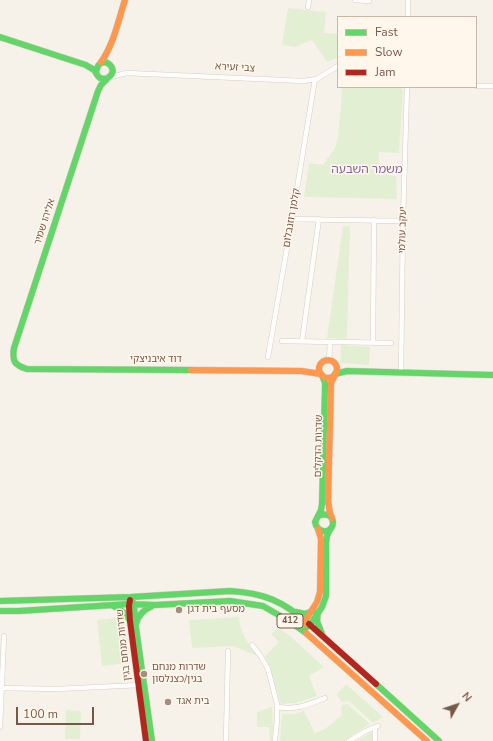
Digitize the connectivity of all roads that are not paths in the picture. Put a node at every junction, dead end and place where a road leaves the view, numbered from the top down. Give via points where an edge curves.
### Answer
1 (125, 0) edge
2 (309, 0) edge
3 (355, 0) edge
4 (369, 0) edge
5 (408, 0) edge
6 (308, 8) dead end
7 (408, 16) edge
8 (0, 37) edge
9 (110, 48) junction
10 (100, 63) junction
11 (86, 65) junction
12 (111, 66) junction
13 (337, 67) edge
14 (96, 73) junction
15 (127, 73) junction
16 (109, 78) junction
17 (315, 79) junction
18 (477, 86) edge
19 (493, 86) edge
20 (406, 88) edge
21 (98, 91) junction
22 (292, 219) junction
23 (319, 219) junction
24 (374, 220) junction
25 (403, 221) junction
26 (282, 341) dead end
27 (302, 341) junction
28 (330, 342) junction
29 (373, 342) junction
30 (390, 343) dead end
31 (268, 357) dead end
32 (14, 360) joint
33 (329, 360) junction
34 (321, 364) junction
35 (336, 365) junction
36 (301, 371) junction
37 (347, 371) junction
38 (401, 373) junction
39 (321, 375) junction
40 (335, 375) junction
41 (493, 375) edge
42 (318, 516) junction
43 (332, 518) junction
44 (318, 529) junction
45 (330, 529) junction
46 (131, 597) junction
47 (0, 601) edge
48 (132, 605) junction
49 (155, 605) junction
50 (112, 606) junction
51 (0, 611) edge
52 (293, 611) junction
53 (315, 611) junction
54 (133, 622) junction
55 (308, 623) junction
56 (302, 630) junction
57 (4, 636) dead end
58 (323, 636) junction
59 (252, 645) dead end
60 (228, 651) dead end
61 (141, 685) junction
62 (1, 688) edge
63 (325, 698) dead end
64 (277, 707) junction
65 (0, 726) edge
66 (146, 741) edge
67 (152, 741) edge
68 (226, 741) edge
69 (275, 741) edge
70 (349, 741) edge
71 (375, 741) edge
72 (426, 741) edge
73 (439, 741) edge

1 - 9 street
2 - 6 street
3 - 4 street
5 - 7 street
8 - 11 street
9 - 10 street
9 - 12 street
10 - 11 street via 95,66
10 - 12 street via 106,62
10 - 14 street
11 - 14 street
12 - 15 street, צבי זעירא
12 - 16 street via 113,72
13 - 17 street, צבי זעירא
14 - 16 street via 103,79
14 - 21 street, אליהו שמיר
15 - 16 street, צבי זעירא
15 - 17 street, צבי זעירא via 303,81
16 - 21 street, אליהו שמיר
17 - 22 street, קלמן רוזנבלום
18 - 19 street
20 - 25 street, יעקב עולמי
21 - 32 street, אליהו שמיר via 14,348
22 - 23 street
22 - 31 street, קלמן רוזנבלום
23 - 24 street
23 - 27 street
24 - 25 street
24 - 29 street
25 - 38 street, יעקב עולמי
26 - 27 street
27 - 28 street
28 - 29 street
28 - 33 street
29 - 30 street
32 - 36 street, דוד איבניצקי via 18,366 27,369
33 - 34 street
33 - 35 street
34 - 36 street, דוד איבניצקי
34 - 39 street
35 - 37 street via 339,369
35 - 40 street
36 - 39 street, דוד איבניצקי
37 - 38 street
37 - 40 street
38 - 41 street
39 - 40 street via 328,378
39 - 42 street, שדרות הדקלים via 325,388 322,501
40 - 43 street, שדרות הדקלים via 331,383 328,493
42 - 43 street via 325,514
42 - 44 street via 315,521
43 - 45 street via 333,524
44 - 45 street via 323,532
44 - 53 street via 321,539 320,587
45 - 53 street via 326,543 326,596 325,601
46 - 47 street, 412
46 - 48 street, שדרות מנחם בגין
46 - 52 street, 412 via 242,592 280,602
48 - 49 street, 412
48 - 50 street, 412
48 - 54 street, שדרות מנחם בגין
49 - 54 street via 142,612
49 - 56 street, 412 via 230,601 252,603 276,613
50 - 51 street, 412
50 - 54 street via 122,610
52 - 53 street via 305,614
52 - 55 street, 412
53 - 55 street
53 - 58 street
54 - 61 street, שדרות מנחם בגין
55 - 56 street
55 - 58 street, 412
56 - 72 street, 412
57 - 62 street
58 - 73 street, 412
59 - 64 street via 268,669
60 - 68 street
61 - 62 street via 63,689
61 - 66 street, שדרות מנחם בגין
61 - 67 street, שדרות מנחם בגין
62 - 65 street
63 - 64 street via 295,708
64 - 69 street
70 - 71 street via 376,727

